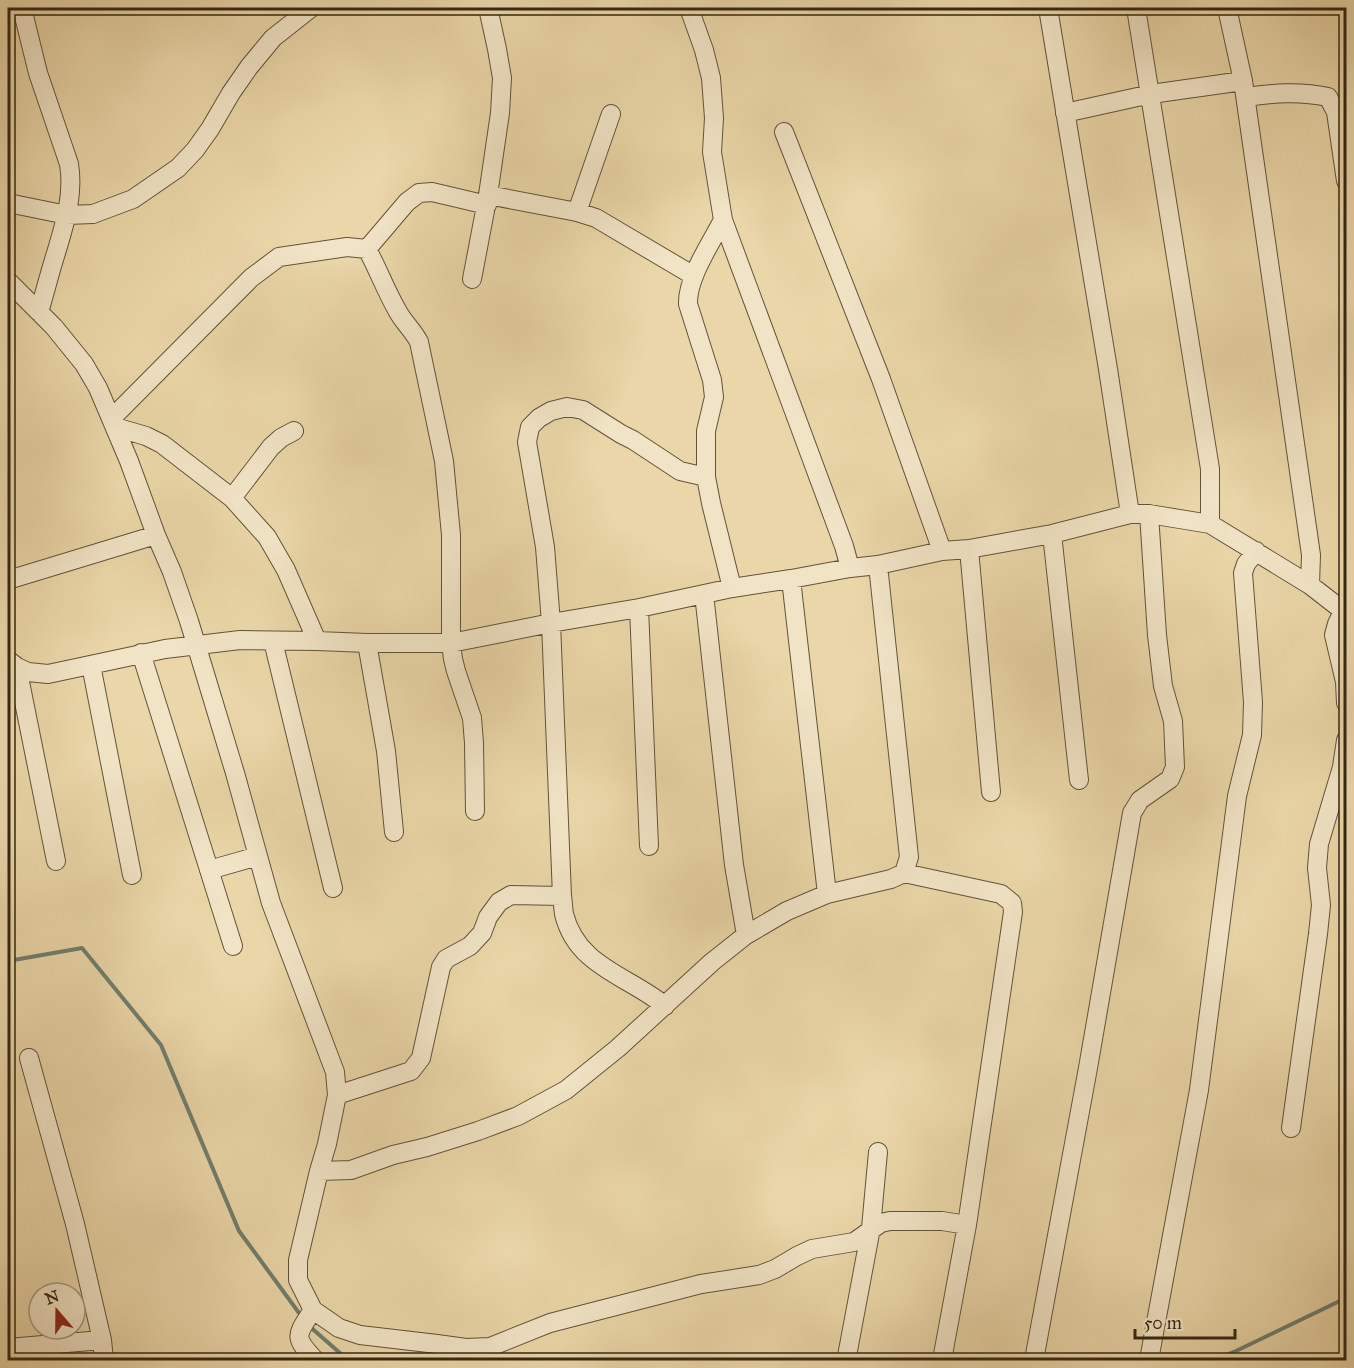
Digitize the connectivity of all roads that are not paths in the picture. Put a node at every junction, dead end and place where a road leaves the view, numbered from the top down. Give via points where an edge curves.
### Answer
1 (22, 8) edge
2 (311, 8) edge
3 (488, 8) edge
4 (689, 8) edge
5 (1048, 8) edge
6 (1136, 8) edge
7 (1227, 8) edge
8 (1244, 89) junction
9 (1151, 93) junction
10 (1065, 113) junction
11 (610, 114) dead end
12 (784, 132) dead end
13 (1347, 180) edge
14 (488, 200) junction
15 (8, 203) edge
16 (577, 212) junction
17 (67, 215) junction
18 (723, 220) junction
19 (367, 249) junction
20 (694, 276) junction
21 (472, 279) dead end
22 (8, 282) edge
23 (39, 312) junction
24 (113, 423) junction
25 (294, 431) dead end
26 (706, 477) junction
27 (232, 498) junction
28 (1130, 514) junction
29 (1149, 514) junction
30 (1210, 524) junction
31 (1052, 534) junction
32 (156, 535) junction
33 (969, 549) junction
34 (942, 551) junction
35 (1256, 551) junction
36 (878, 565) junction
37 (850, 568) junction
38 (791, 579) junction
39 (8, 580) edge
40 (1310, 585) junction
41 (732, 588) junction
42 (704, 594) junction
43 (639, 608) junction
44 (1345, 612) edge
45 (552, 623) junction
46 (273, 640) junction
47 (317, 641) junction
48 (452, 643) junction
49 (196, 644) junction
50 (367, 644) junction
51 (141, 653) junction
52 (12, 664) edge
53 (92, 665) junction
54 (1347, 703) edge
55 (1347, 740) edge
56 (1079, 780) dead end
57 (991, 792) dead end
58 (475, 811) dead end
59 (394, 832) dead end
60 (649, 846) dead end
61 (258, 856) junction
62 (56, 861) dead end
63 (208, 870) junction
64 (904, 873) junction
65 (132, 875) dead end
66 (333, 888) dead end
67 (827, 894) junction
68 (562, 896) junction
69 (746, 935) junction
70 (232, 946) dead end
71 (665, 1006) junction
72 (29, 1058) dead end
73 (337, 1095) junction
74 (1291, 1128) dead end
75 (878, 1152) dead end
76 (319, 1172) junction
77 (967, 1225) junction
78 (871, 1228) junction
79 (313, 1310) junction
80 (102, 1340) junction
81 (8, 1348) edge
82 (846, 1356) dead end
83 (104, 1360) edge
84 (315, 1360) edge
85 (942, 1360) edge
86 (1034, 1360) edge
87 (1149, 1360) edge

1 - 17 street via 38,73 69,164
2 - 17 street via 273,38 249,67 195,150 178,168 133,199 93,214
3 - 14 street via 502,78
4 - 18 street via 711,78 712,152
5 - 10 street
6 - 9 street
7 - 8 street
8 - 9 street
8 - 13 street via 1328,97 1336,112
8 - 40 street via 1311,555
9 - 10 street
9 - 30 street via 1210,468
10 - 28 street
11 - 16 street
12 - 34 street via 881,379
14 - 16 street
14 - 19 street via 420,193 407,202
14 - 21 street
15 - 17 street
16 - 20 street via 596,218
17 - 23 street
18 - 20 street
18 - 37 street
19 - 24 street via 346,247 279,257 251,278
19 - 48 street via 397,310 419,342 431,392 444,461 451,535
20 - 26 street via 688,304 714,397 706,431
22 - 23 street
23 - 24 street via 84,364
24 - 27 street via 162,444
24 - 32 street
25 - 27 street via 271,447
26 - 41 street
26 - 45 street via 680,471 583,410 567,407 539,418 530,427 527,442 545,547
27 - 47 street via 267,537
28 - 29 street
28 - 31 street
29 - 30 street
29 - 86 street via 1157,635 1163,686 1173,721 1175,768 1170,779 1140,800 1132,813
30 - 35 street
31 - 33 street
31 - 56 street
32 - 39 street
32 - 49 street
33 - 34 street
33 - 57 street
34 - 36 street
35 - 40 street
35 - 87 street via 1243,573 1252,735 1237,796 1198,1090
36 - 37 street
36 - 64 street via 909,857
37 - 38 street
38 - 41 street
38 - 67 street
40 - 44 street
41 - 42 street
42 - 43 street
42 - 69 street via 734,866
43 - 45 street
43 - 60 street
44 - 54 street via 1334,636
45 - 48 street
45 - 68 street
46 - 47 street
46 - 49 street
46 - 66 street
47 - 50 street
48 - 50 street
48 - 58 street via 456,672 472,718
49 - 51 street
49 - 61 street
50 - 59 street via 386,752
51 - 53 street
51 - 63 street
52 - 53 street via 28,672 48,674
52 - 62 street
53 - 65 street
55 - 74 street via 1319,844 1321,905
61 - 63 street
61 - 73 street via 271,903 335,1072
63 - 70 street
64 - 67 street
64 - 77 street via 1001,894 1012,903
67 - 69 street
68 - 71 street via 564,915 588,956
68 - 73 street via 511,896 499,902 476,940 446,959 441,967 416,1066
69 - 71 street
71 - 76 street via 566,1090 518,1116 351,1170
72 - 80 street
73 - 76 street
75 - 78 street
76 - 79 street via 298,1260 298,1280
77 - 78 street via 890,1221
77 - 85 street
78 - 79 street via 854,1242 812,1249 759,1275 701,1284 561,1320 490,1347 466,1348 360,1335 339,1328
78 - 82 street
79 - 84 street via 298,1332 302,1347
80 - 81 street
80 - 83 street

